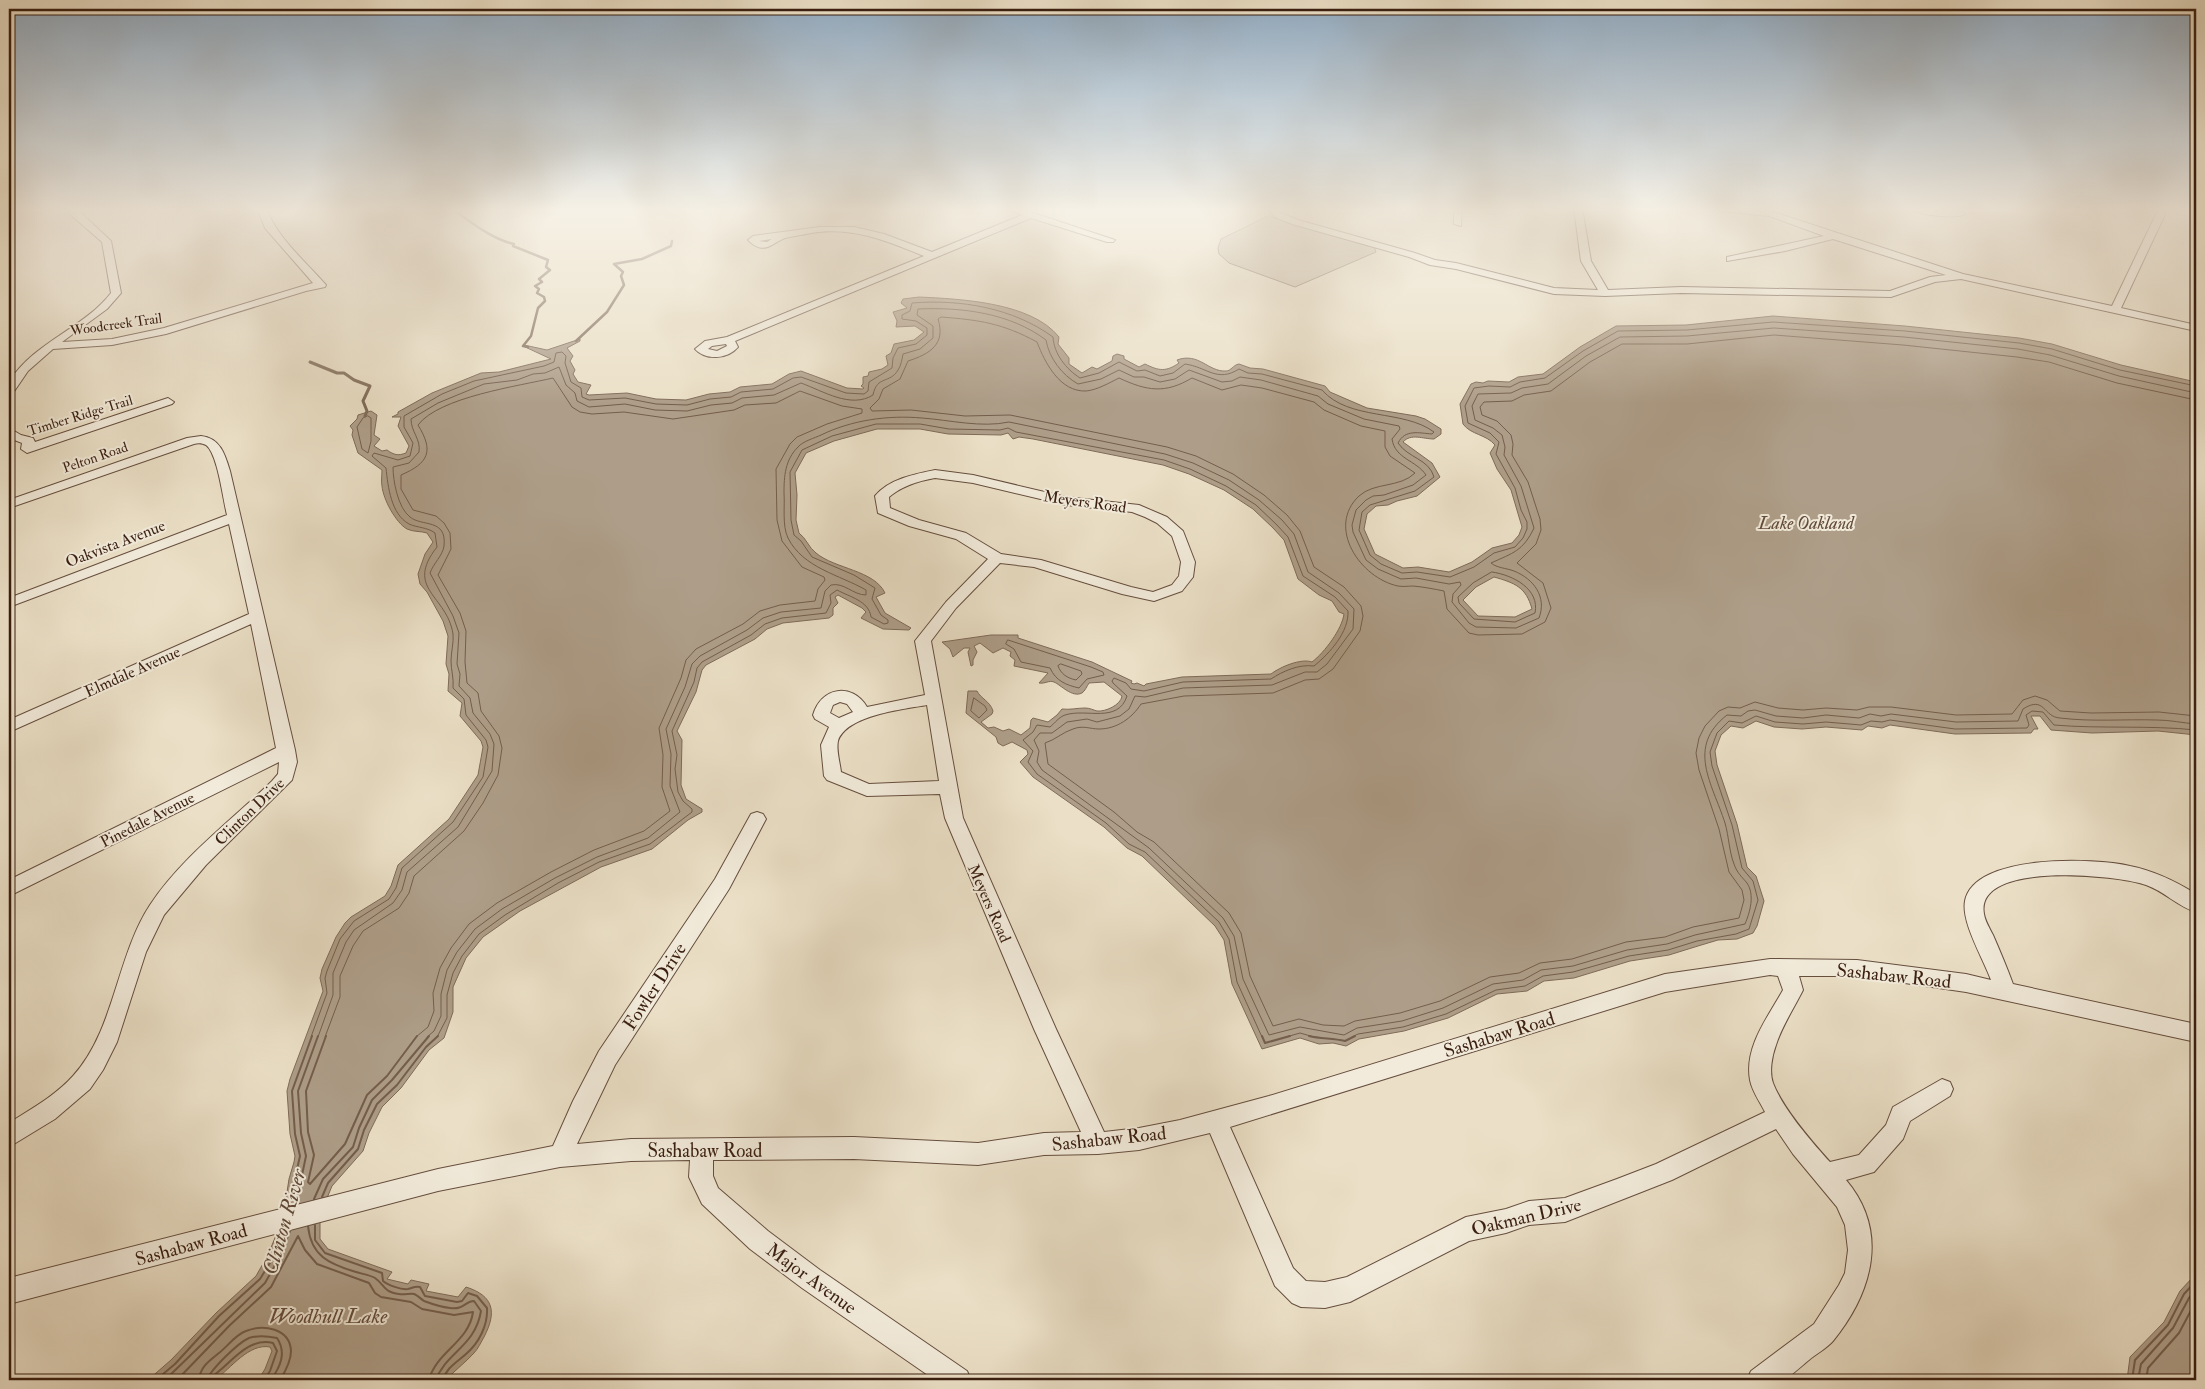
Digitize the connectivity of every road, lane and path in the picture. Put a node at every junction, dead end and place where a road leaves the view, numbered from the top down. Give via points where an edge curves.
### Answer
1 (113, 273) edge
2 (308, 273) edge
3 (892, 273) edge
4 (1483, 273) edge
5 (1593, 273) edge
6 (1951, 273) edge
7 (2133, 273) edge
8 (1961, 276) junction
9 (2005, 286) joint
10 (1605, 293) junction
11 (2115, 311) junction
12 (2196, 328) edge
13 (729, 340) dead end
14 (51, 346) junction
15 (9, 391) edge
16 (168, 402) dead end
17 (9, 432) edge
18 (191, 441) joint
19 (9, 504) edge
20 (234, 517) junction
21 (997, 558) junction
22 (9, 603) edge
23 (256, 616) junction
24 (933, 700) junction
25 (862, 713) junction
26 (9, 726) edge
27 (840, 726) junction
28 (286, 750) junction
29 (947, 786) junction
30 (757, 819) dead end
31 (9, 889) edge
32 (2196, 904) edge
33 (1786, 967) junction
34 (2005, 991) junction
35 (2196, 1033) edge
36 (1942, 1089) dead end
37 (1780, 1116) junction
38 (1216, 1121) junction
39 (9, 1136) edge
40 (1098, 1143) junction
41 (702, 1150) junction
42 (560, 1156) junction
43 (1826, 1174) junction
44 (9, 1291) edge
45 (958, 1380) edge
46 (1760, 1380) edge

1 - 14 street via 116,293 112,300
2 - 14 street, Woodcreek Trail via 321,284 166,331 112,342
3 - 13 street
4 - 10 street via 1554,291
5 - 10 street
6 - 8 street
7 - 11 street
8 - 9 street
8 - 10 street via 1933,279 1891,294 1681,290
9 - 11 street
11 - 12 street
14 - 15 street via 21,373
16 - 17 street, Timber Ridge Trail via 27,449 29,441 16,438
18 - 19 street, Pelton Road
18 - 20 street, Clinton Drive via 206,440 215,448
20 - 22 street, Oakvista Avenue
20 - 23 street, Clinton Drive
21 - 21 street, Meyers Road via 1036,563 1154,597 1177,588 1186,577 1188,562 1178,534 1162,520 1134,508 1066,501 935,474 904,481 882,496 883,510 914,523 961,536
21 - 24 street, Meyers Road via 951,605 923,641
23 - 26 street, Elmdale Avenue
23 - 28 street, Clinton Drive
24 - 25 street
24 - 29 street, Meyers Road via 940,726
25 - 27 street
25 - 27 street via 858,703 852,699 832,698 826,702 821,715
27 - 29 street via 830,740 833,776 867,790
28 - 31 street, Pinedale Avenue
28 - 39 street, Clinton Drive via 286,776 195,863 157,911 132,960 110,1033 86,1077 60,1101
29 - 40 street, Meyers Road via 964,844
30 - 42 street, Fowler Drive via 722,884 607,1058
32 - 34 street via 2164,884 2122,870 2089,867 2045,869 2010,875 1988,885 1975,899 1974,914
33 - 34 street, Sashabaw Road via 1857,968
33 - 37 street via 1793,990 1766,1040 1761,1058 1762,1083
33 - 38 street, Sashabaw Road via 1665,983
34 - 35 street, Sashabaw Road
36 - 43 street via 1901,1114 1895,1131 1866,1164
37 - 38 street, Oakman Drive via 1617,1192 1565,1210 1529,1213 1466,1229 1350,1289 1325,1295 1301,1294 1284,1277
37 - 43 street
38 - 40 street, Sashabaw Road via 1139,1139
40 - 41 street, Sashabaw Road via 1044,1144 978,1154 854,1148
41 - 42 street, Sashabaw Road via 630,1150
41 - 45 street, Major Avenue via 701,1177 710,1196 759,1240 811,1279
42 - 44 street, Sashabaw Road via 438,1180
43 - 46 street via 1846,1199 1857,1225 1860,1250 1857,1274 1823,1333

